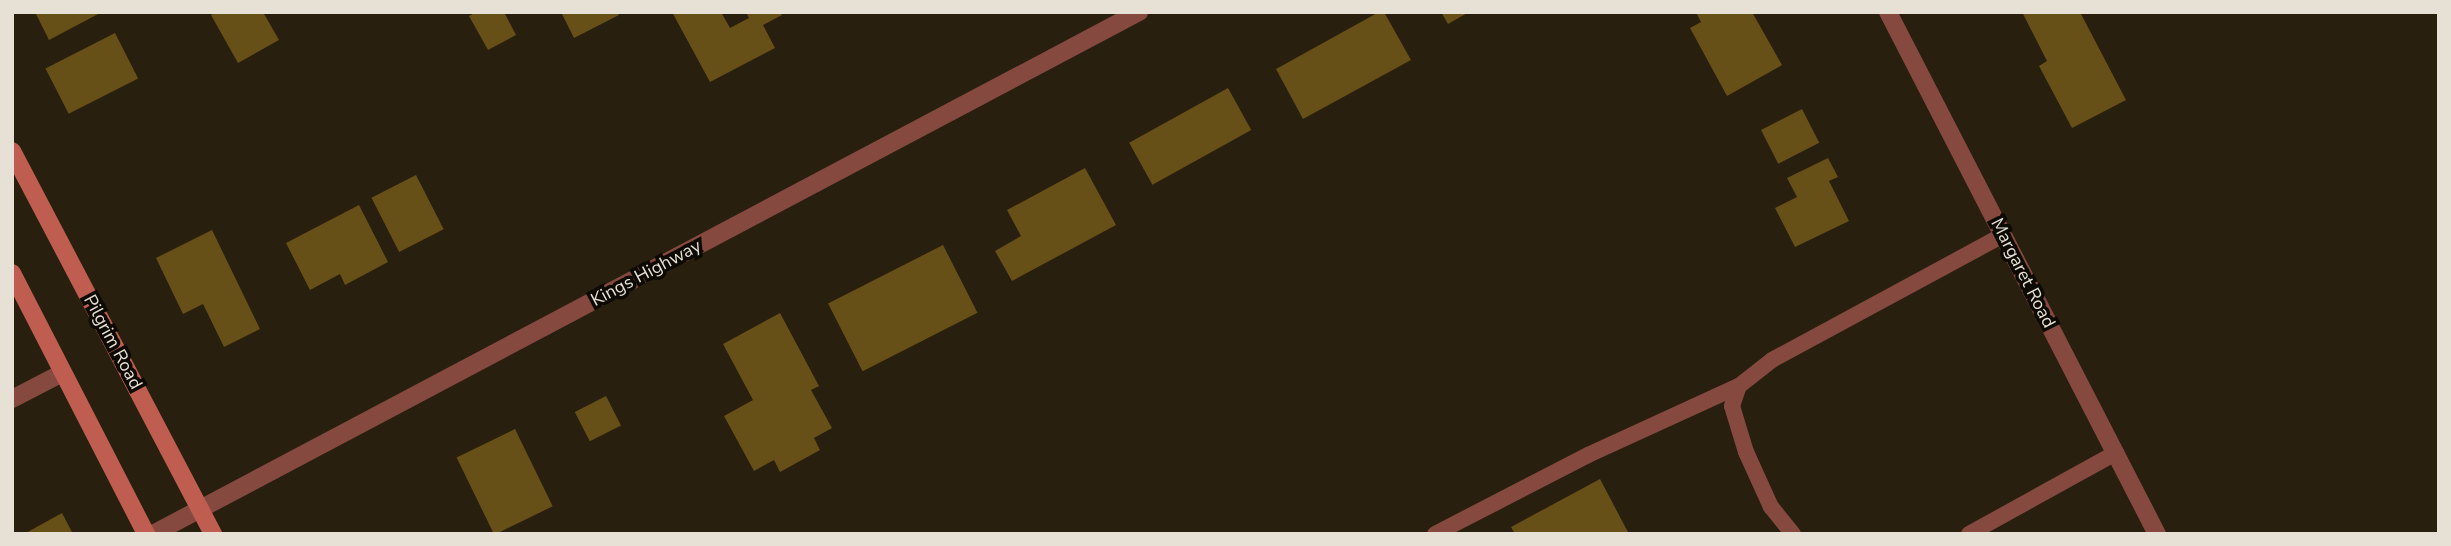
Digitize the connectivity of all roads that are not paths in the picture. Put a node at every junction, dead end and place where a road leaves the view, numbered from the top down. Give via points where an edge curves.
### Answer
1 (1139, 12) edge
2 (1888, 12) edge
3 (12, 151) edge
4 (19, 178) edge
5 (2003, 234) junction
6 (12, 273) edge
7 (62, 373) junction
8 (1739, 386) junction
9 (12, 399) edge
10 (2116, 453) junction
11 (200, 509) junction
12 (146, 534) edge
13 (153, 534) edge
14 (213, 534) edge
15 (1435, 534) edge
16 (1793, 534) edge
17 (1969, 534) edge
18 (2157, 534) edge

1 - 11 street, Kings Highway
2 - 5 street, Margaret Road
3 - 4 street, Pilgrim Road
4 - 11 street, Pilgrim Road
5 - 8 lane via 1772,359
5 - 10 street, Margaret Road
6 - 7 street
7 - 9 street
7 - 12 street
8 - 15 lane via 1588,455
8 - 16 lane via 1732,406 1746,452 1771,507
10 - 17 lane
10 - 18 street, Margaret Road
11 - 13 street, Kings Highway
11 - 14 street, Pilgrim Road

